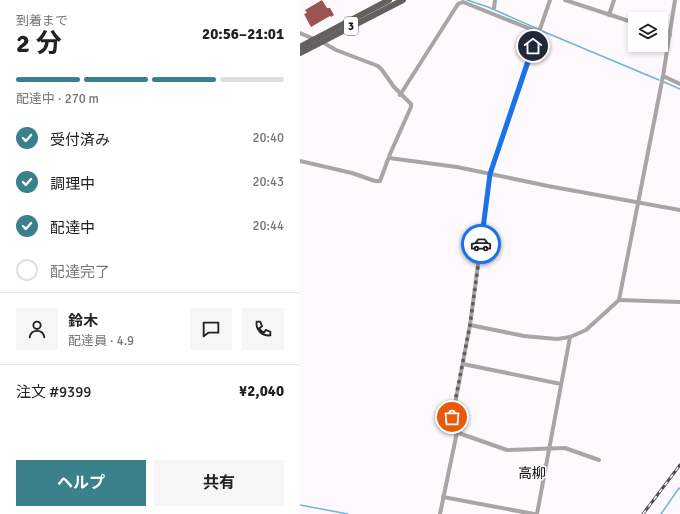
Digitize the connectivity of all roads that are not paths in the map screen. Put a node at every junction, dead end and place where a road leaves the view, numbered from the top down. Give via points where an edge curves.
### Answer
1 (389, 0) edge
2 (403, 0) edge
3 (495, 0) edge
4 (550, 0) edge
5 (565, 0) edge
6 (614, 0) edge
7 (675, 0) edge
8 (578, 2) edge
9 (494, 8) dead end
10 (609, 14) junction
11 (628, 21) edge
12 (538, 32) junction
13 (300, 33) edge
14 (670, 35) joint
15 (314, 39) junction
16 (322, 42) junction
17 (300, 47) edge
18 (300, 53) edge
19 (663, 76) junction
20 (680, 84) edge
21 (400, 95) junction
22 (389, 158) junction
23 (300, 161) edge
24 (490, 174) junction
25 (638, 202) junction
26 (680, 210) edge
27 (619, 300) junction
28 (680, 302) edge
29 (470, 325) junction
30 (570, 337) junction
31 (463, 364) junction
32 (561, 384) junction
33 (457, 432) junction
34 (549, 449) junction
35 (599, 460) dead end
36 (443, 497) junction
37 (440, 514) edge
38 (534, 514) edge
39 (537, 514) edge

1 - 15 main road, 3
2 - 16 main road, 3
3 - 9 street
4 - 12 street
5 - 8 street
6 - 10 street
7 - 14 street
8 - 10 street
10 - 11 street
12 - 21 street via 463,2 458,4
12 - 24 street
13 - 15 street
14 - 19 street
15 - 17 main road, 3
16 - 18 main road, 3
16 - 21 street via 378,66
19 - 20 street
19 - 25 street
21 - 22 street via 411,104 411,107
22 - 23 street via 378,181
22 - 24 street
24 - 25 street
24 - 29 street
25 - 26 street
25 - 27 street
27 - 28 street
27 - 30 street via 586,330
29 - 30 street via 524,336 557,339
29 - 31 street
30 - 32 street
31 - 32 street
31 - 33 street via 450,430
32 - 34 street
33 - 34 street via 507,450
33 - 36 street
34 - 35 street via 569,449
34 - 39 street
36 - 37 street
36 - 38 street

